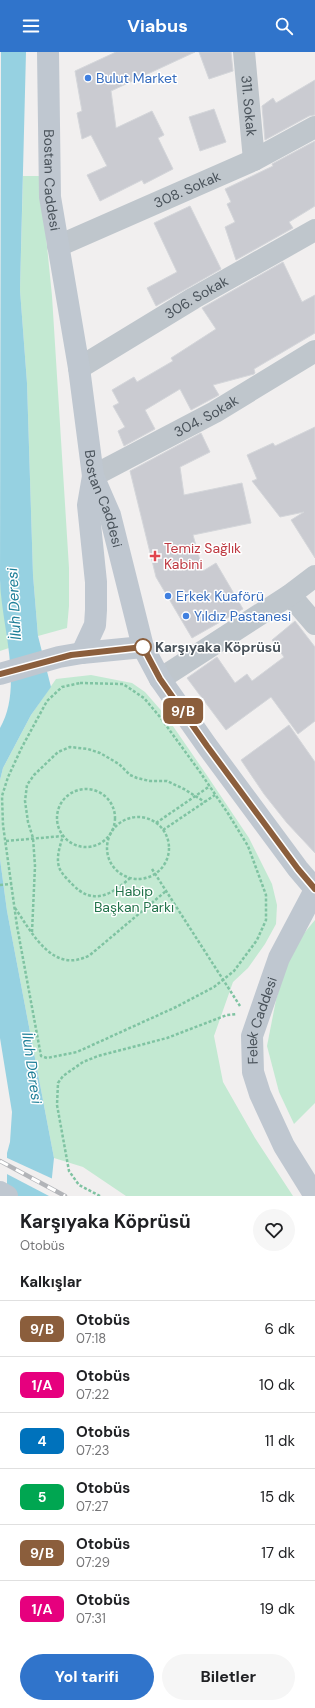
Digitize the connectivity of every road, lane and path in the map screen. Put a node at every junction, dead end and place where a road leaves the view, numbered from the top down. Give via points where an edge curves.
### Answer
1 (48, 52) edge
2 (244, 52) edge
3 (315, 127) edge
4 (254, 160) junction
5 (315, 230) edge
6 (58, 246) junction
7 (315, 351) edge
8 (79, 368) junction
9 (93, 476) junction
10 (315, 576) edge
11 (290, 595) junction
12 (315, 624) edge
13 (143, 647) junction
14 (82, 653) junction
15 (0, 674) edge
16 (160, 679) junction
17 (210, 786) junction
18 (215, 795) junction
19 (196, 796) junction
20 (205, 802) junction
21 (156, 823) junction
22 (163, 830) junction
23 (112, 832) junction
24 (63, 836) junction
25 (33, 838) junction
26 (6, 841) junction
27 (152, 869) dead end
28 (155, 874) junction
29 (131, 878) junction
30 (12, 884) junction
31 (0, 885) edge
32 (315, 889) edge
33 (166, 891) junction
34 (15, 907) junction
35 (32, 932) junction
36 (224, 979) junction
37 (252, 1013) junction
38 (0, 1192) edge
39 (6, 1196) edge
40 (100, 1196) edge
41 (315, 1196) edge

1 - 6 street, Bostan Caddesi via 50,197
2 - 4 street, 311. Sokak
3 - 4 street, 308. Sokak
4 - 6 street, 308. Sokak
5 - 8 street, 306. Sokak via 194,298
6 - 8 street, Bostan Caddesi
7 - 9 street, 304. Sokak via 215,412
8 - 9 street, Bostan Caddesi
9 - 13 street, Bostan Caddesi via 110,515
9 - 14 street via 88,505 96,582 96,610 95,625
10 - 11 street
11 - 12 street
11 - 16 street
13 - 14 street
13 - 16 street, Bostan Caddesi
14 - 15 street
16 - 32 street, Bostan Caddesi
17 - 18 path
17 - 19 path
17 - 26 path via 144,698 123,684 80,683 62,687 48,701 8,777 2,796
18 - 20 path
18 - 36 path via 248,846 266,895 266,920 257,940 234,971
19 - 20 path
19 - 21 path
19 - 25 path via 167,781 150,781 130,775 119,764 100,753 70,747 58,752 34,774 27,785 25,801
20 - 22 path
21 - 22 path
21 - 23 path via 147,818 132,818 118,824
22 - 28 path via 169,848 167,858
23 - 24 path via 98,845 88,847 79,847
23 - 24 path via 115,823 112,804 106,796 88,788 70,793 60,804 56,818
23 - 29 path via 107,852 110,862 116,870
24 - 25 path
24 - 29 path via 58,856 59,867 77,890 90,896 105,895 116,891
25 - 26 path
25 - 35 path via 35,889
26 - 30 path
27 - 28 path
28 - 29 path via 145,878
28 - 33 path
30 - 31 path
30 - 34 path
32 - 37 street, Felek Caddesi
33 - 35 path via 81,960 70,961 55,956 41,946
33 - 36 path
34 - 35 path
34 - 36 path via 41,1056 47,1058 77,1052 176,1007
36 - 37 path
37 - 40 path via 227,1015 167,1038 98,1056 83,1062 63,1076 58,1083 57,1105 69,1171 79,1185
37 - 41 street, Felek Caddesi via 252,1058 260,1094 284,1146
38 - 39 street

